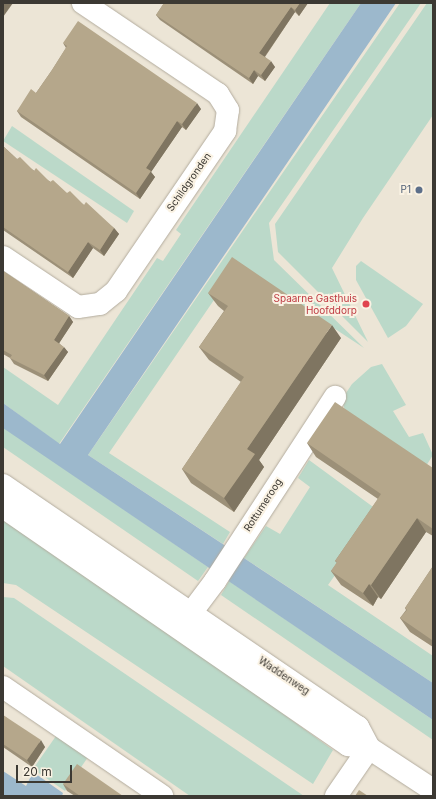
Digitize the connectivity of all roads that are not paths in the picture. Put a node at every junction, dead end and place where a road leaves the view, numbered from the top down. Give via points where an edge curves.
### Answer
1 (83, 3) edge
2 (3, 257) edge
3 (335, 397) dead end
4 (3, 486) edge
5 (3, 507) edge
6 (185, 620) junction
7 (3, 687) edge
8 (369, 748) junction
9 (433, 790) edge
10 (162, 796) edge
11 (336, 796) edge

1 - 2 street, Schildgronden via 218,94 228,110 224,131 116,291 100,304 78,307
3 - 6 street, Rottumeroog via 215,581
4 - 6 street, Waddenweg
5 - 6 street, Waddenweg
6 - 8 street, Waddenweg via 348,745
7 - 10 street
8 - 9 street, Waddenweg
8 - 11 street

